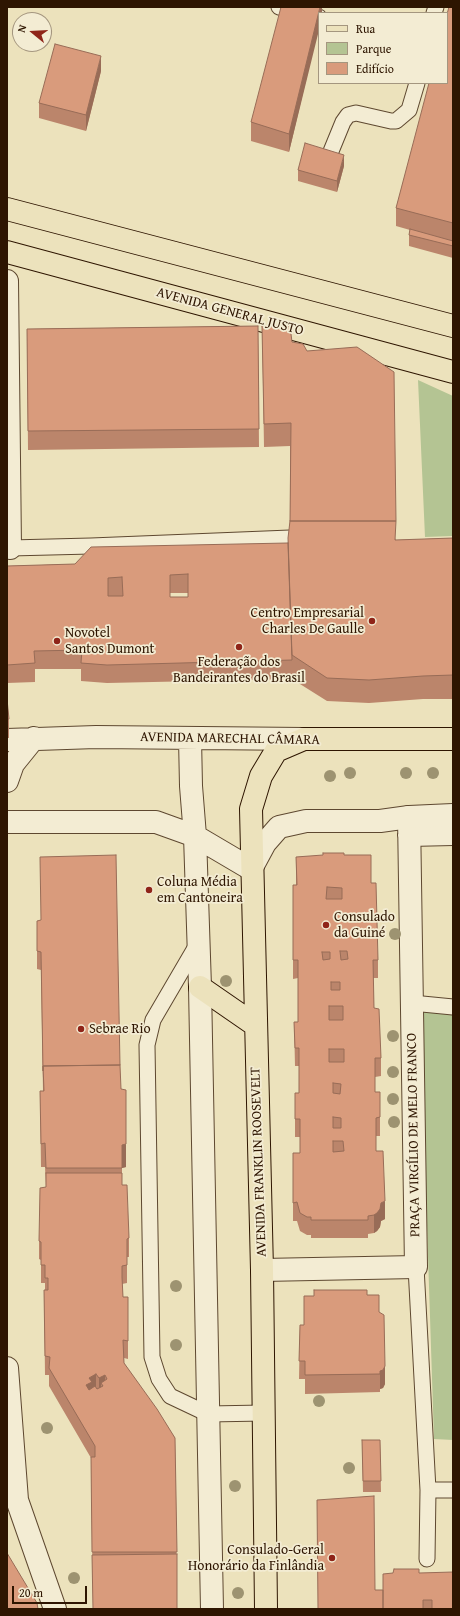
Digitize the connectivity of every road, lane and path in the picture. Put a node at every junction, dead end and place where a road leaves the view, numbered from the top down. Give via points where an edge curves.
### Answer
1 (279, 7) edge
2 (318, 17) edge
3 (417, 84) edge
4 (327, 161) edge
5 (7, 208) edge
6 (7, 252) edge
7 (7, 281) edge
8 (453, 326) edge
9 (453, 372) edge
10 (290, 538) edge
11 (8, 548) edge
12 (34, 738) junction
13 (190, 738) junction
14 (453, 738) edge
15 (7, 740) edge
16 (304, 740) junction
17 (7, 781) edge
18 (453, 815) edge
19 (7, 822) edge
20 (409, 826) junction
21 (453, 834) edge
22 (195, 836) junction
23 (252, 868) junction
24 (199, 942) junction
25 (200, 986) junction
26 (412, 1003) junction
27 (453, 1007) edge
28 (255, 1025) junction
29 (416, 1267) junction
30 (262, 1270) junction
31 (7, 1368) edge
32 (264, 1413) junction
33 (208, 1414) junction
34 (428, 1490) junction
35 (453, 1490) edge
36 (12, 1503) edge
37 (427, 1559) dead end
38 (55, 1609) edge
39 (212, 1609) edge
40 (266, 1609) edge

1 - 2 lane
3 - 4 lane via 409,110 396,121 356,113 348,116
5 - 8 main road
6 - 9 main road, AVENIDA GENERAL JUSTO
7 - 11 street
10 - 11 lane
12 - 13 street, AVENIDA MARECHAL CÂMARA
12 - 15 street, AVENIDA MARECHAL CÂMARA
12 - 17 street via 13,764
13 - 16 street, AVENIDA MARECHAL CÂMARA
13 - 22 street
14 - 16 main road, AVENIDA MARECHAL CÂMARA
16 - 23 main road, AVENIDA FRANKLIN ROOSEVELT via 276,751 261,776 251,809
18 - 20 street
19 - 22 street via 156,822
20 - 21 street
20 - 23 street via 380,821 306,821 279,827 265,842
20 - 26 street, PRAÇA VIRGÍLIO DE MELO FRANCO
22 - 23 street
22 - 24 street
23 - 28 main road, AVENIDA FRANKLIN ROOSEVELT
24 - 25 street
24 - 33 lane via 153,1020 147,1045 152,1357 159,1379 170,1396
25 - 28 main road
25 - 33 street
26 - 27 lane
26 - 29 street, PRAÇA VIRGÍLIO DE MELO FRANCO
28 - 30 main road, AVENIDA FRANKLIN ROOSEVELT
29 - 30 street
29 - 34 lane
30 - 32 main road, AVENIDA FRANKLIN ROOSEVELT
31 - 36 street
32 - 33 lane
32 - 40 main road, AVENIDA FRANKLIN ROOSEVELT
33 - 39 street
34 - 35 lane
34 - 37 lane
36 - 38 street

